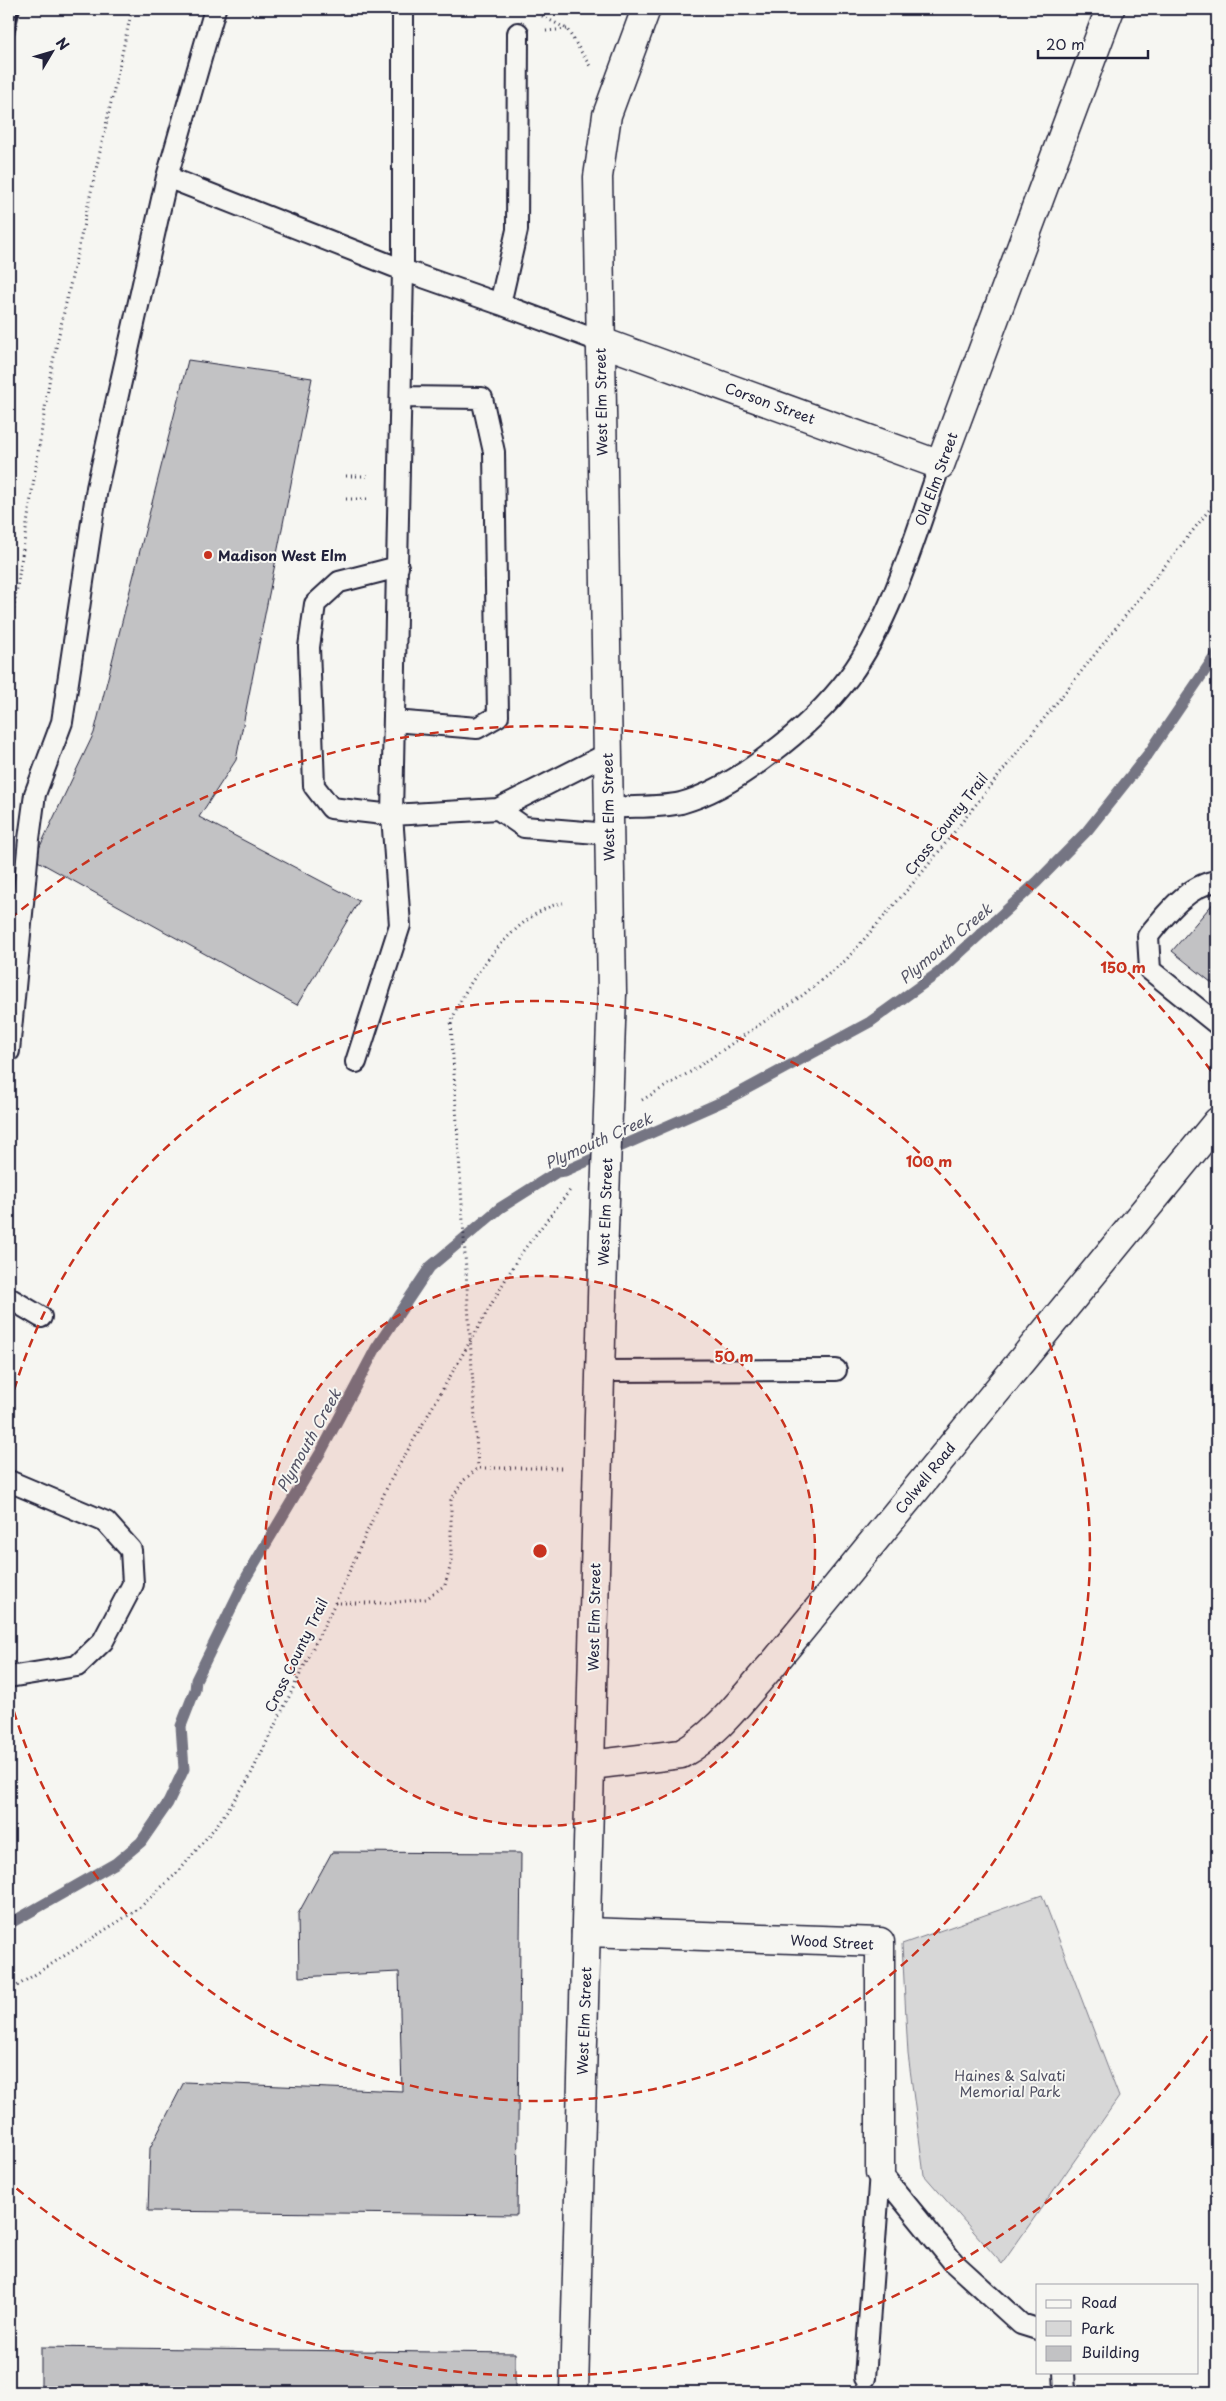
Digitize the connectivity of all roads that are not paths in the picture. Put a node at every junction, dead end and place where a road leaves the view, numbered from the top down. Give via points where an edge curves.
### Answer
1 (215, 9) edge
2 (403, 9) edge
3 (646, 9) edge
4 (1110, 9) edge
5 (518, 33) dead end
6 (167, 177) junction
7 (403, 270) junction
8 (500, 304) junction
9 (599, 341) junction
10 (401, 397) junction
11 (940, 465) junction
12 (398, 567) junction
13 (394, 721) junction
14 (607, 754) junction
15 (498, 809) junction
16 (392, 815) junction
17 (609, 821) junction
18 (1217, 882) edge
19 (1217, 1024) edge
20 (9, 1051) edge
21 (356, 1062) dead end
22 (1217, 1122) edge
23 (9, 1298) edge
24 (41, 1317) dead end
25 (836, 1370) dead end
26 (600, 1371) junction
27 (9, 1481) edge
28 (9, 1677) edge
29 (591, 1765) junction
30 (586, 1932) junction
31 (880, 2172) junction
32 (1036, 2329) edge
33 (1064, 2374) edge
34 (865, 2378) dead end
35 (574, 2392) edge
36 (1065, 2392) edge

1 - 6 lane
2 - 7 lane
3 - 9 main road, West Elm Street via 607,115 598,177
4 - 11 main road, Old Elm Street
5 - 8 lane via 517,230
6 - 7 lane
6 - 20 lane via 97,488 62,722 35,794
7 - 8 lane
7 - 10 lane
8 - 9 lane
9 - 11 main road, Corson Street
9 - 14 main road, West Elm Street
10 - 12 lane
10 - 13 lane via 482,398 494,452 498,716 477,728
11 - 17 lane, Old Elm Street via 902,571 876,630 849,677 795,735 754,767 717,790
12 - 13 lane
12 - 16 lane via 339,582 315,604 309,647 314,786 331,808
13 - 16 lane
14 - 15 lane
14 - 17 main road, West Elm Street
15 - 16 lane
15 - 17 lane, Old Elm Street via 524,827
16 - 21 lane via 400,925
17 - 26 main road, West Elm Street, bridge via 612,993
18 - 19 lane via 1205,883 1168,911 1148,936 1150,970
22 - 29 main road, Colwell Road via 773,1664 714,1729 681,1754
23 - 24 lane
25 - 26 lane
26 - 29 main road, West Elm Street
27 - 28 lane via 106,1522 131,1550 133,1584 103,1641 77,1666
29 - 30 main road, West Elm Street
30 - 31 main road, Wood Street via 880,1942
30 - 35 main road, West Elm Street
31 - 32 lane via 954,2263 1021,2324
31 - 34 lane
33 - 36 lane

